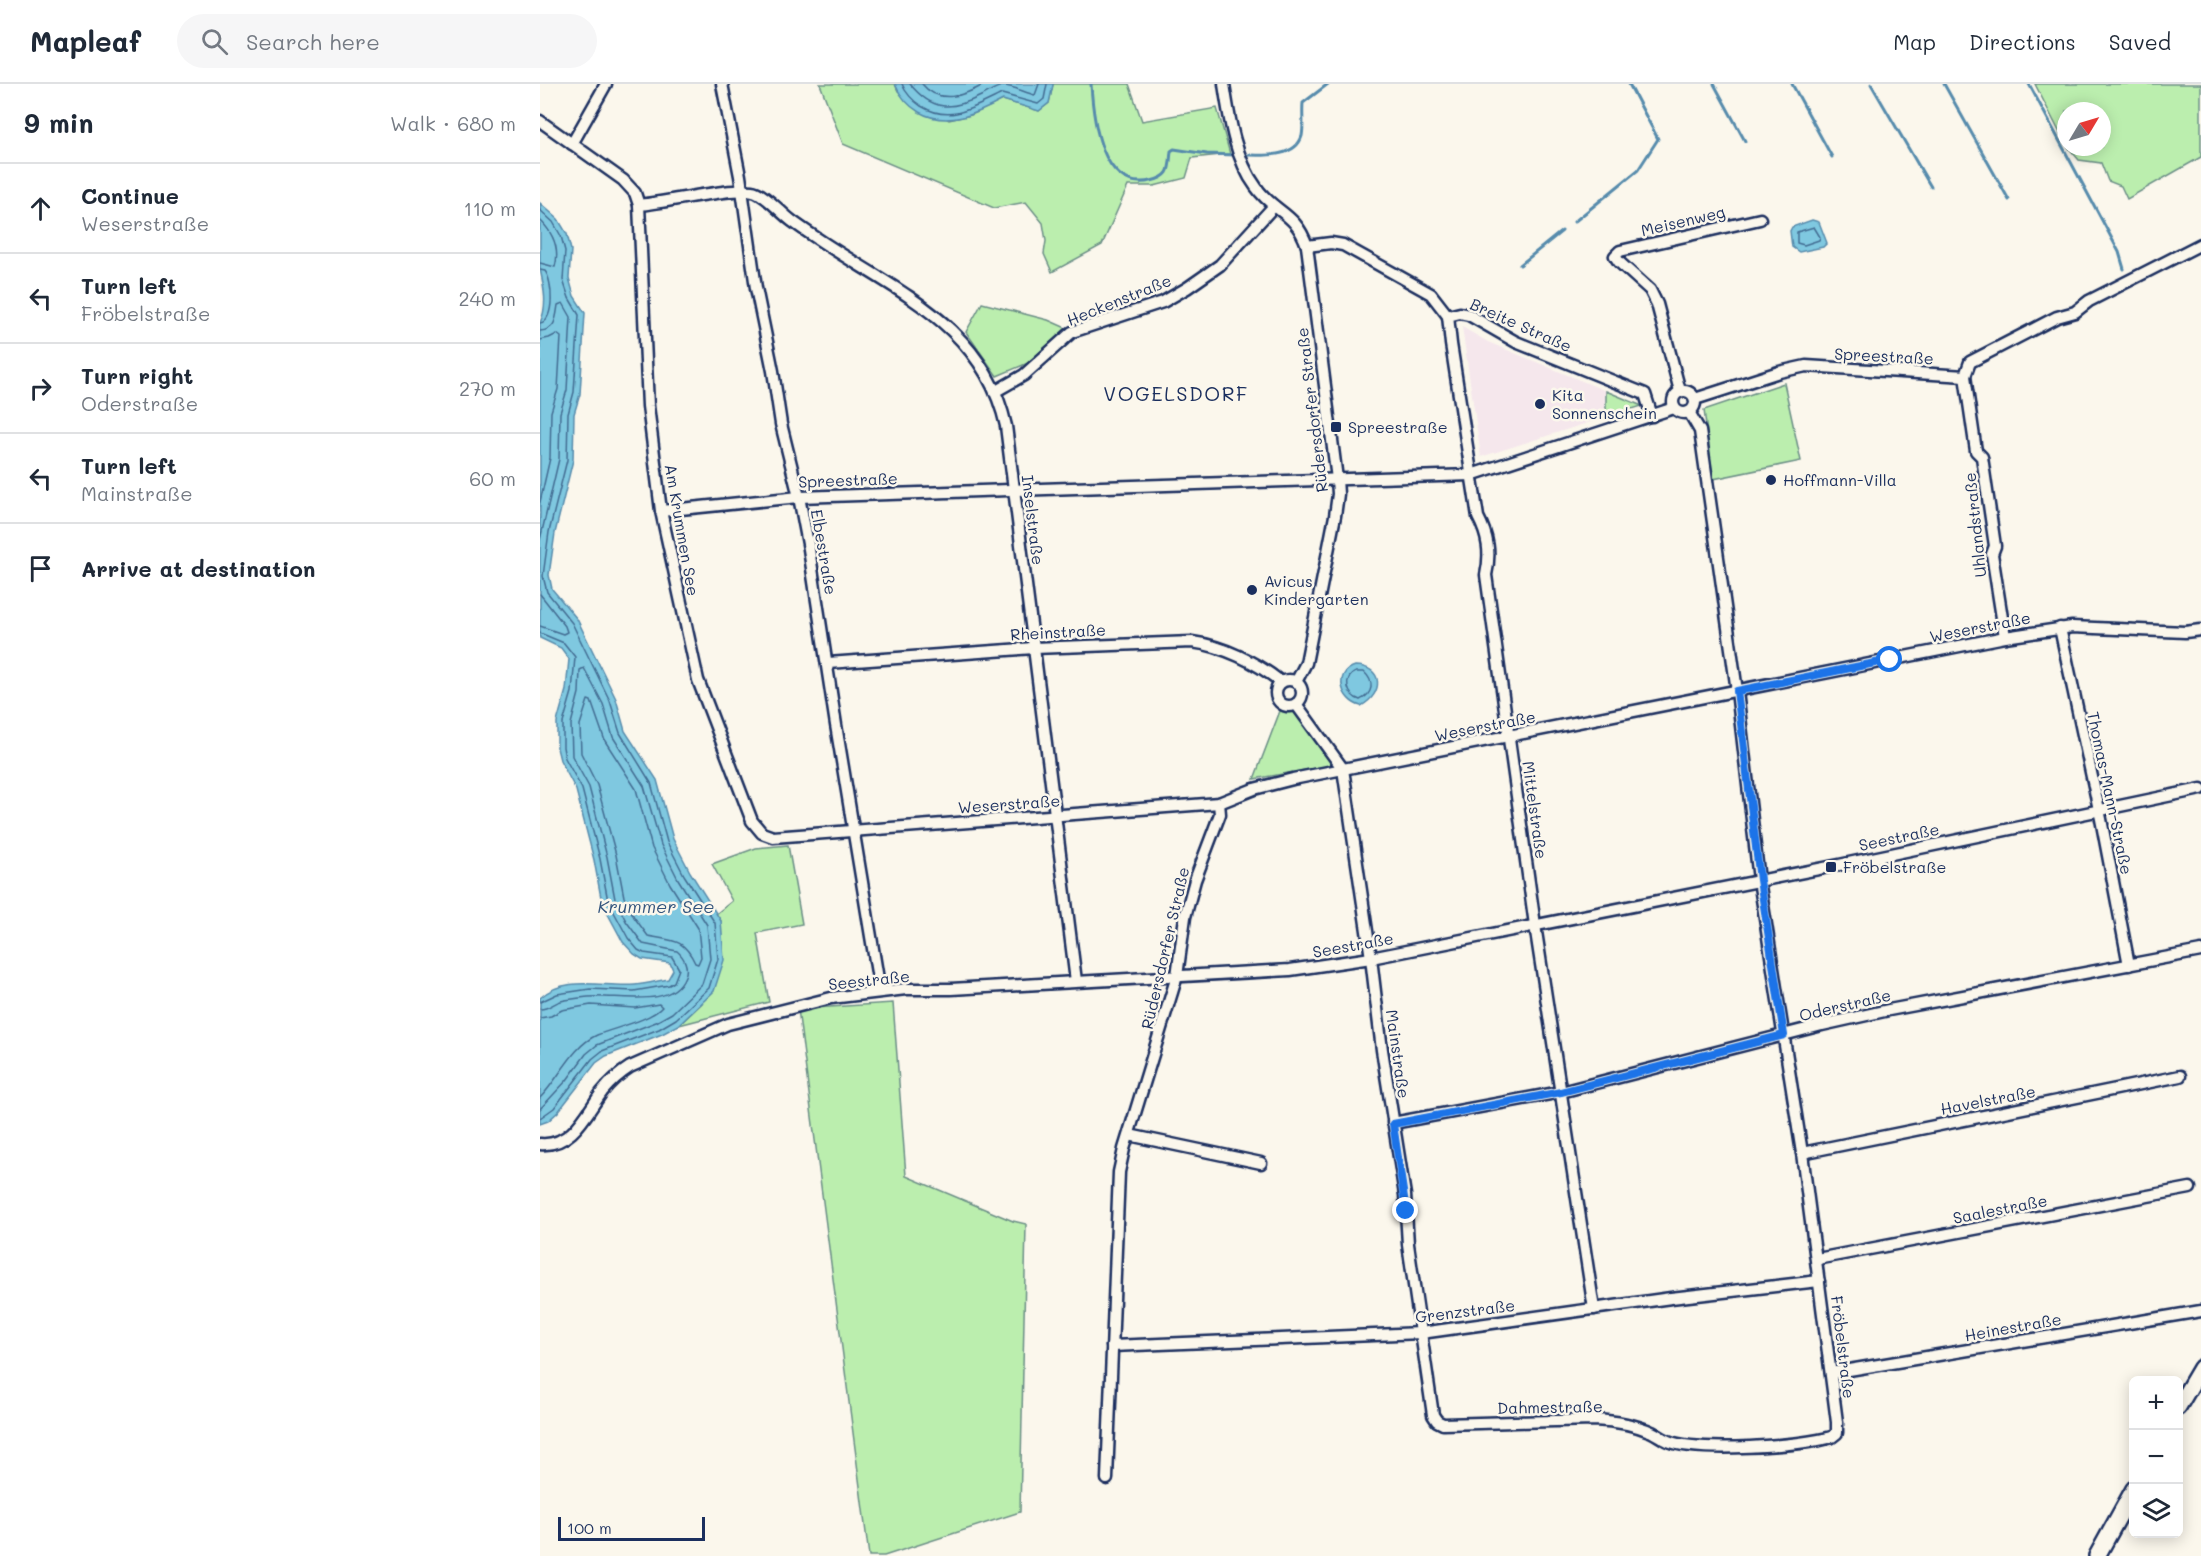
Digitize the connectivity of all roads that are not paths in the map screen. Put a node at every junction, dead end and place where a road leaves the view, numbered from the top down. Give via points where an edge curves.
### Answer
1 (606, 84) edge
2 (722, 84) edge
3 (1224, 84) edge
4 (540, 122) edge
5 (572, 144) junction
6 (741, 189) junction
7 (639, 205) junction
8 (1274, 206) junction
9 (1760, 219) dead end
10 (2201, 244) edge
11 (1307, 246) junction
12 (1448, 316) junction
13 (1965, 376) junction
14 (996, 391) junction
15 (1680, 391) junction
16 (1695, 399) junction
17 (1674, 408) junction
18 (1689, 412) junction
19 (1652, 416) junction
20 (1471, 475) junction
21 (1337, 479) junction
22 (1014, 489) junction
23 (799, 497) junction
24 (661, 511) junction
25 (2060, 628) junction
26 (2201, 630) edge
27 (2005, 637) junction
28 (1034, 648) junction
29 (828, 663) junction
30 (1296, 681) junction
31 (1281, 682) junction
32 (1737, 691) junction
33 (1296, 704) junction
34 (1510, 737) junction
35 (1343, 769) junction
36 (2201, 789) edge
37 (1219, 803) junction
38 (2098, 810) junction
39 (1056, 816) junction
40 (854, 830) junction
41 (773, 837) joint
42 (1760, 880) junction
43 (1535, 925) junction
44 (2201, 951) edge
45 (1371, 958) junction
46 (2130, 965) junction
47 (1177, 976) junction
48 (1076, 981) junction
49 (880, 991) junction
50 (1784, 1035) junction
51 (2180, 1076) dead end
52 (1561, 1092) junction
53 (1393, 1124) junction
54 (1129, 1135) junction
55 (540, 1144) edge
56 (1802, 1153) junction
57 (1262, 1163) dead end
58 (2190, 1188) dead end
59 (1817, 1259) junction
60 (1819, 1281) junction
61 (1594, 1309) junction
62 (2201, 1311) edge
63 (1421, 1332) junction
64 (1112, 1346) junction
65 (2201, 1368) edge
66 (1831, 1373) junction
67 (2183, 1399) edge
68 (1437, 1421) joint
69 (1837, 1433) joint
70 (1107, 1479) dead end
71 (2129, 1496) edge
72 (2097, 1556) edge

1 - 5 street
2 - 6 street, Elbestraße
3 - 8 street, Rüdersdorfer Straße via 1243,161 1256,188
4 - 5 street
5 - 7 street via 623,180 635,193
6 - 7 street
6 - 14 street, Inselstraße via 756,192 801,228 932,312 966,345
6 - 23 street, Elbestraße via 781,424
7 - 24 street, Am Krummen See via 648,406
8 - 11 street, Rüdersdorfer Straße via 1296,222
8 - 14 street, Heckenstraße via 1220,265 1187,288 1163,302 1072,332 1024,375
9 - 15 street, Meisenweg via 1620,251 1616,256 1650,290 1657,304
10 - 13 street via 2089,301 2075,312 1970,362
11 - 12 street, Breite Straße via 1343,245 1431,294
11 - 21 street, Rüdersdorfer Straße
12 - 19 street, Breite Straße via 1469,315 1516,342 1645,394
12 - 20 street, Mittelstraße
13 - 16 street, Spreestraße via 1806,366
13 - 27 street, Uhlandstraße via 1976,451 1982,458
14 - 22 street, Inselstraße via 1006,426
15 - 16 street via 1691,393
15 - 17 street via 1673,398
16 - 18 street
17 - 18 street via 1681,413
17 - 19 street, Spreestraße
18 - 32 street, Fröbelstraße via 1700,431
19 - 20 street, Spreestraße
20 - 21 street, Spreestraße
20 - 34 street, Mittelstraße via 1478,517 1486,532 1486,574
21 - 22 street, Spreestraße
21 - 30 street, Rüdersdorfer Straße via 1335,516 1306,663
22 - 23 street, Spreestraße
22 - 28 street, Inselstraße
23 - 24 street, Spreestraße
23 - 29 street, Elbestraße
24 - 41 street, Am Krummen See via 698,680 752,821 762,833
25 - 26 street, Weserstraße
25 - 27 street, Weserstraße
25 - 38 street, Thomas-Mann-Straße
27 - 32 street, Weserstraße
28 - 29 street, Rheinstraße
28 - 31 street, Rheinstraße via 1172,641 1208,644 1233,653
28 - 39 street, Inselstraße
29 - 40 street, Elbestraße
30 - 31 street
30 - 33 street via 1302,692
31 - 33 street via 1275,693 1278,700 1284,705
32 - 34 street, Weserstraße
32 - 42 street, Fröbelstraße
33 - 35 street, Mainstraße
34 - 35 street, Weserstraße
34 - 43 street, Mittelstraße
35 - 37 street, Weserstraße via 1254,789
35 - 45 street, Mainstraße
36 - 38 street, Seestraße
37 - 39 street, Weserstraße
37 - 47 street, Rüdersdorfer Straße via 1220,814 1185,917
38 - 42 street, Seestraße
38 - 46 street, Thomas-Mann-Straße
39 - 40 street, Weserstraße
39 - 48 street, Inselstraße
40 - 41 street, Weserstraße
40 - 49 street, Elbestraße
42 - 43 street, Seestraße
42 - 50 street, Fröbelstraße
43 - 45 street, Seestraße
43 - 52 street, Mittelstraße
44 - 46 street, Oderstraße
45 - 47 street, Seestraße via 1290,970
45 - 53 street, Mainstraße
46 - 50 street, Oderstraße via 1890,1010
47 - 48 street, Seestraße
47 - 54 street, Rüdersdorfer Straße
48 - 49 street, Seestraße
49 - 55 street, Seestraße via 831,998 741,1020 630,1067 610,1083 569,1135 547,1145
50 - 52 street, Oderstraße
50 - 56 street, Fröbelstraße
51 - 56 street, Havelstraße
52 - 53 street, Oderstraße
52 - 61 street, Mittelstraße
53 - 63 street, Mainstraße
54 - 57 street
54 - 64 street, Rüdersdorfer Straße via 1119,1172
56 - 59 street, Fröbelstraße
58 - 59 street, Saalestraße
59 - 60 street, Fröbelstraße
60 - 61 street, Grenzstraße
60 - 66 street, Fröbelstraße
61 - 63 street, Grenzstraße
62 - 66 street, Heinestraße
63 - 64 street, Grenzstraße
63 - 68 street, Mainstraße
64 - 70 street, Rüdersdorfer Straße
65 - 67 main road
66 - 69 street, Fröbelstraße
68 - 69 street, Dahmestraße via 1617,1421 1668,1441 1724,1447 1827,1439
71 - 72 main road

